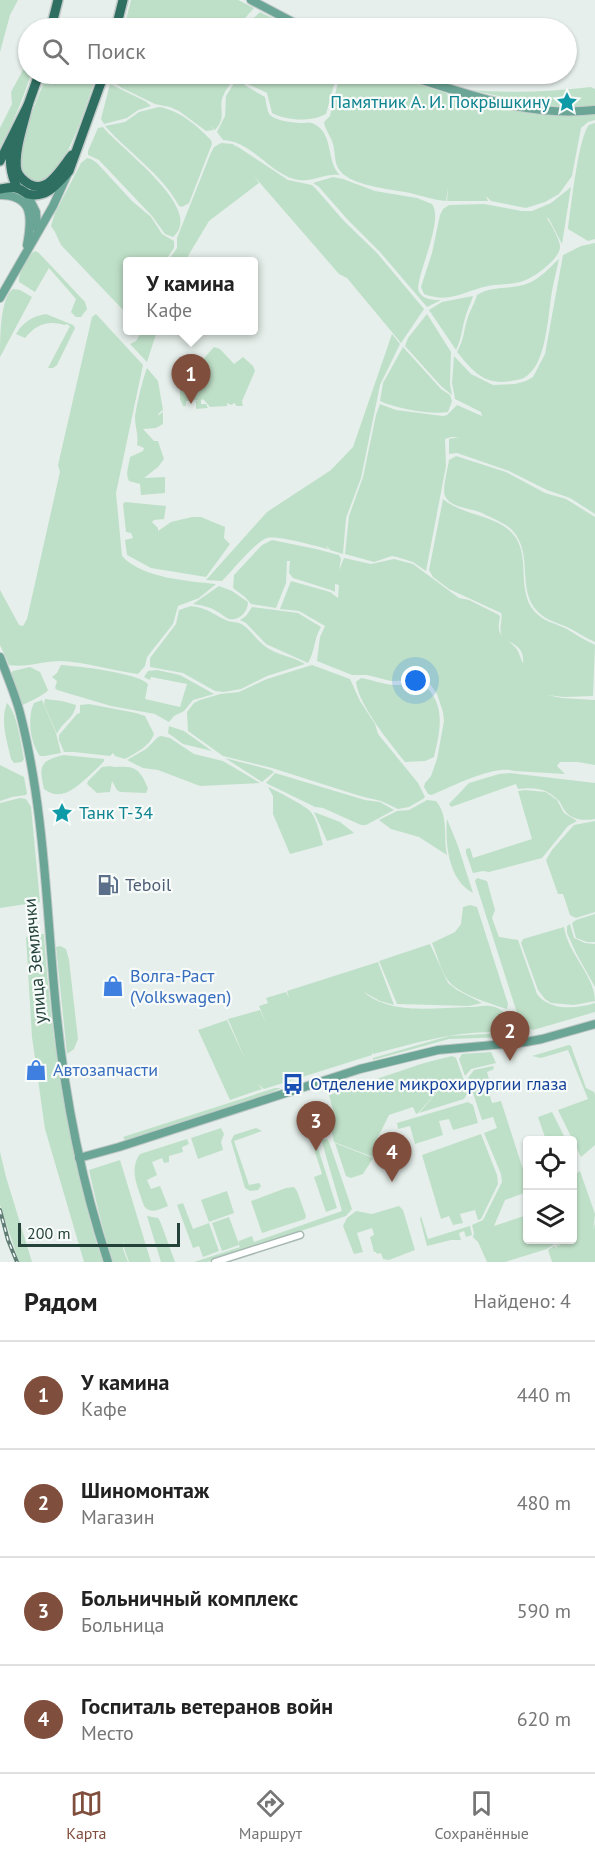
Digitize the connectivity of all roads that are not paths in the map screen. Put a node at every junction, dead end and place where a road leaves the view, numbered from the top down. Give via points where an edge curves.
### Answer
1 (58, 0) edge
2 (123, 0) edge
3 (251, 0) edge
4 (54, 18) edge
5 (118, 18) edge
6 (285, 18) edge
7 (35, 84) edge
8 (100, 84) edge
9 (435, 84) edge
10 (28, 105) junction
11 (595, 110) edge
12 (13, 137) junction
13 (77, 148) junction
14 (0, 161) edge
15 (69, 171) junction
16 (17, 188) junction
17 (0, 189) edge
18 (27, 194) junction
19 (0, 195) edge
20 (37, 232) junction
21 (26, 253) junction
22 (0, 298) edge
23 (0, 657) edge
24 (595, 1024) edge
25 (80, 1158) junction
26 (300, 1235) dead end
27 (108, 1262) edge
28 (215, 1262) edge

1 - 4 highway
2 - 5 highway
3 - 6 main road
7 - 10 highway
8 - 13 highway
9 - 11 main road via 548,112
10 - 12 highway
10 - 13 highway via 17,161 22,179 38,187 46,185
12 - 14 highway
12 - 16 highway via 10,166
13 - 15 highway
15 - 18 highway via 53,189
15 - 20 main road
16 - 17 highway
16 - 18 highway
18 - 20 main road via 36,212
19 - 21 main road via 18,198 28,208 31,222
20 - 21 main road
21 - 22 main road
23 - 25 main road, улица Землячки via 19,711 32,771 62,1064
24 - 25 main road via 536,1040 438,1050 360,1069
25 - 27 main road, улица Землячки
26 - 28 street

